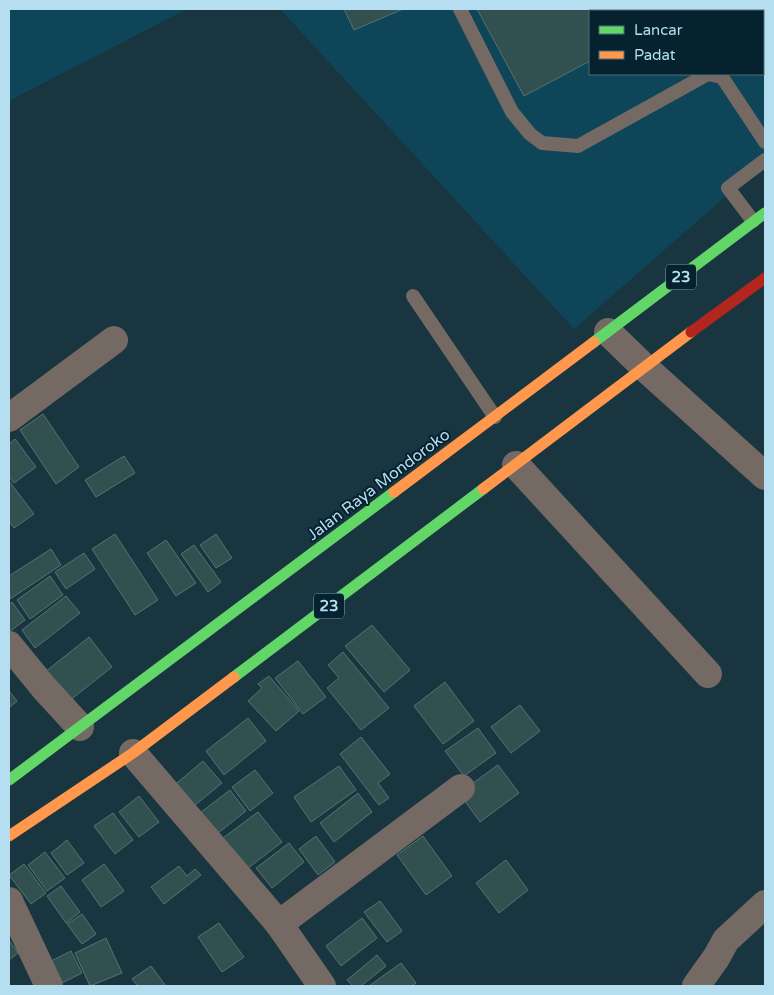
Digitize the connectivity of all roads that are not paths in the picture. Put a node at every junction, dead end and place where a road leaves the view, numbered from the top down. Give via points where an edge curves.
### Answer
1 (460, 9) edge
2 (706, 75) edge
3 (713, 75) edge
4 (765, 142) edge
5 (765, 160) edge
6 (765, 213) edge
7 (753, 221) junction
8 (765, 278) edge
9 (413, 296) dead end
10 (608, 332) junction
11 (114, 340) dead end
12 (644, 367) junction
13 (495, 417) junction
14 (9, 418) edge
15 (516, 465) junction
16 (765, 476) edge
17 (9, 645) edge
18 (708, 674) dead end
19 (80, 727) junction
20 (133, 753) junction
21 (9, 780) edge
22 (461, 788) dead end
23 (9, 836) edge
24 (9, 901) edge
25 (765, 904) edge
26 (279, 924) junction
27 (49, 986) edge
28 (322, 986) edge
29 (696, 986) edge

1 - 2 lane via 512,112 542,143 578,146
3 - 4 lane via 722,77
5 - 7 lane via 728,188
6 - 7 highway, Jalan Raya Mondoroko / 23
7 - 10 highway, Jalan Raya Mondoroko / 23
8 - 12 highway, 23
9 - 13 lane
10 - 12 street
10 - 13 highway, Jalan Raya Mondoroko / 23
11 - 14 street
12 - 15 highway, 23
12 - 16 street
13 - 19 highway, Jalan Raya Mondoroko / 23
15 - 18 street
15 - 20 highway, 23
17 - 19 street
19 - 21 highway, Jalan Raya Mondoroko / 23
20 - 23 highway, 23
20 - 26 street
22 - 26 street
24 - 27 street
25 - 29 street via 726,940
26 - 28 street

